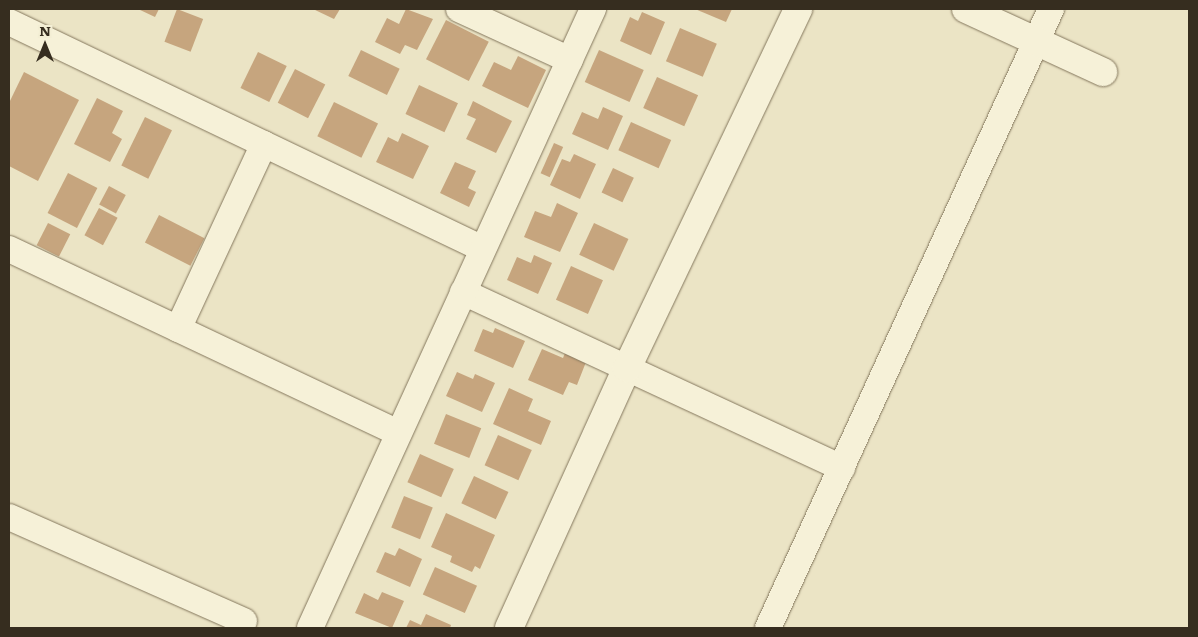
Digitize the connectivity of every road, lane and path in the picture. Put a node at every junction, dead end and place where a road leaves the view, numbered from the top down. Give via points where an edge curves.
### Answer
1 (459, 9) edge
2 (593, 9) edge
3 (798, 9) edge
4 (966, 9) edge
5 (1051, 9) edge
6 (9, 22) edge
7 (1038, 42) junction
8 (570, 60) junction
9 (1103, 72) dead end
10 (264, 144) junction
11 (481, 248) junction
12 (9, 249) edge
13 (463, 292) junction
14 (178, 329) junction
15 (627, 368) junction
16 (397, 432) junction
17 (842, 468) junction
18 (9, 517) edge
19 (250, 626) edge
20 (310, 628) edge
21 (509, 628) edge
22 (768, 628) edge

1 - 8 street
2 - 8 street
3 - 15 street
4 - 7 street
5 - 7 street
6 - 10 street
7 - 9 street
7 - 17 street
8 - 11 street
10 - 11 street
10 - 14 street
11 - 13 street
12 - 14 street
13 - 15 street
13 - 16 street
14 - 16 street
15 - 17 street
15 - 21 street
16 - 20 street
17 - 22 street
18 - 19 street

